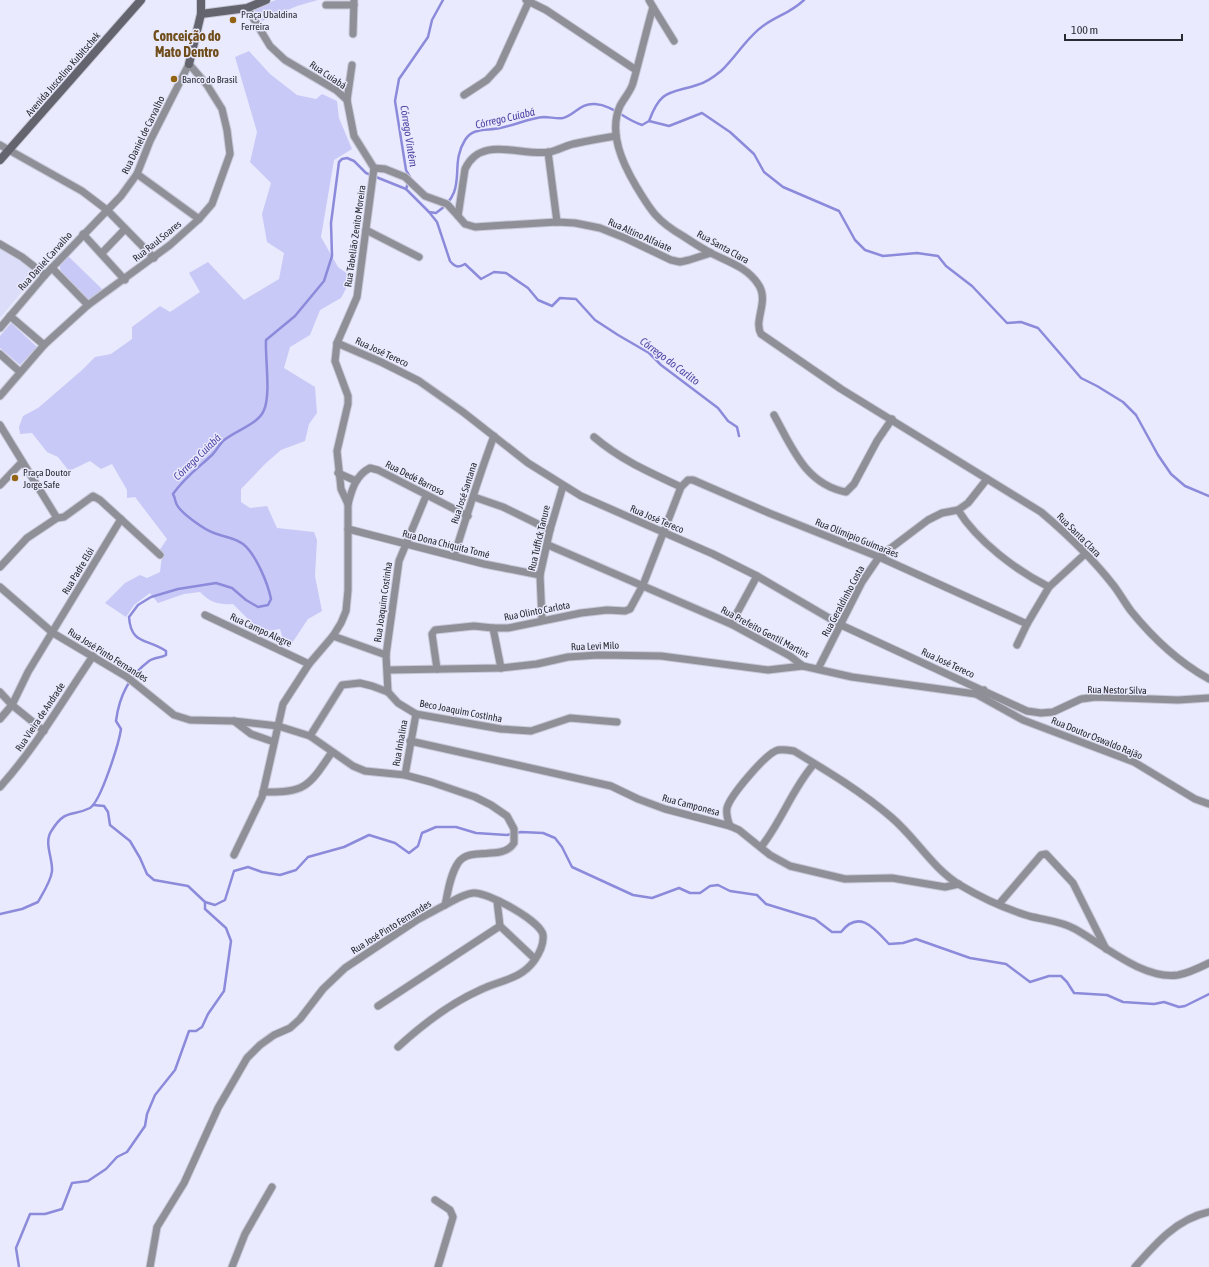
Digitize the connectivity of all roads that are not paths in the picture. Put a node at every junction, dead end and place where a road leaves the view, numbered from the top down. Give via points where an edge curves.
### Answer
1 (141, 0) edge
2 (201, 0) edge
3 (266, 0) edge
4 (527, 1) edge
5 (354, 2) edge
6 (651, 3) edge
7 (326, 5) dead end
8 (247, 8) junction
9 (201, 14) junction
10 (353, 34) dead end
11 (674, 41) dead end
12 (189, 64) junction
13 (352, 65) dead end
14 (636, 70) junction
15 (464, 95) dead end
16 (347, 100) junction
17 (616, 136) junction
18 (0, 145) edge
19 (10, 149) junction
20 (548, 152) junction
21 (0, 160) edge
22 (374, 171) junction
23 (137, 174) junction
24 (107, 210) junction
25 (458, 217) junction
26 (199, 219) junction
27 (557, 222) junction
28 (125, 229) junction
29 (366, 230) junction
30 (83, 234) junction
31 (0, 244) edge
32 (102, 253) junction
33 (711, 253) junction
34 (419, 257) dead end
35 (154, 258) junction
36 (52, 268) junction
37 (44, 275) junction
38 (125, 280) junction
39 (88, 305) junction
40 (10, 316) junction
41 (0, 328) edge
42 (337, 343) junction
43 (44, 346) junction
44 (0, 354) edge
45 (20, 372) junction
46 (0, 396) edge
47 (774, 415) dead end
48 (892, 419) junction
49 (0, 424) edge
50 (494, 436) junction
51 (594, 437) dead end
52 (22, 462) junction
53 (338, 473) junction
54 (987, 479) junction
55 (356, 481) junction
56 (0, 485) edge
57 (563, 486) junction
58 (681, 487) junction
59 (426, 496) junction
60 (474, 497) junction
61 (348, 504) junction
62 (958, 510) junction
63 (468, 516) junction
64 (57, 518) junction
65 (121, 519) junction
66 (348, 529) junction
67 (550, 530) junction
68 (665, 532) junction
69 (405, 544) junction
70 (548, 544) junction
71 (1085, 554) junction
72 (160, 555) dead end
73 (454, 556) junction
74 (879, 557) junction
75 (3, 558) edge
76 (0, 567) edge
77 (540, 575) junction
78 (757, 576) junction
79 (643, 585) junction
80 (0, 587) edge
81 (1049, 587) junction
82 (205, 615) dead end
83 (542, 620) junction
84 (731, 624) junction
85 (1027, 624) junction
86 (841, 625) junction
87 (493, 628) junction
88 (53, 632) junction
89 (333, 636) junction
90 (1017, 645) dead end
91 (93, 656) junction
92 (386, 656) junction
93 (309, 664) junction
94 (803, 666) junction
95 (501, 668) junction
96 (437, 669) junction
97 (818, 669) junction
98 (388, 670) junction
99 (1209, 679) edge
100 (984, 690) junction
101 (0, 692) edge
102 (388, 692) junction
103 (976, 694) junction
104 (1209, 698) edge
105 (12, 705) junction
106 (416, 714) junction
107 (0, 718) edge
108 (234, 721) junction
109 (618, 722) dead end
110 (278, 726) junction
111 (44, 731) junction
112 (310, 736) junction
113 (410, 741) junction
114 (274, 742) junction
115 (332, 752) junction
116 (814, 764) junction
117 (405, 775) junction
118 (0, 787) edge
119 (263, 792) junction
120 (1209, 804) edge
121 (730, 826) junction
122 (761, 848) junction
123 (234, 855) dead end
124 (959, 884) junction
125 (497, 901) junction
126 (999, 904) junction
127 (445, 905) junction
128 (500, 926) junction
129 (1106, 949) junction
130 (535, 959) junction
131 (1209, 963) edge
132 (378, 1006) dead end
133 (398, 1047) dead end
134 (272, 1187) dead end
135 (435, 1200) dead end
136 (1209, 1212) edge
137 (150, 1267) edge
138 (232, 1267) edge
139 (438, 1267) edge
140 (1135, 1267) edge

1 - 19 main road, Avenida Juscelino Kubitschek
2 - 9 main road
3 - 8 main road
4 - 14 street via 546,10
4 - 15 street via 499,67 487,80
5 - 7 street
5 - 10 street
6 - 11 street
6 - 14 street, Rua Santa Clara
8 - 9 main road
8 - 16 street, Rua Cuiabá via 270,46 285,60 336,90
9 - 12 main road
12 - 23 street, Rua Daniel de Carvalho via 150,141
12 - 26 street, Rua Raul Soares via 207,85 222,109 230,154 212,204
13 - 16 street
14 - 17 street, Rua Santa Clara via 633,85 619,107
16 - 22 street, Rua Cuiabá via 354,136
17 - 20 street via 586,141
17 - 33 street, Rua Santa Clara via 619,153 628,172 656,218
18 - 19 street
19 - 21 main road, Avenida Juscelino Kubitschek
19 - 24 street via 82,191
20 - 25 street via 501,149 482,151 465,169
20 - 27 street
22 - 25 street via 385,170 405,177 425,196 448,205
22 - 29 street, Rua Tabelião Zenito Moreira
23 - 24 street, Rua Daniel de Carvalho
23 - 26 street
24 - 28 street
24 - 30 street, Rua Daniel Carvalho
25 - 27 street, Rua Altino Alfaiate via 465,224 475,227
26 - 35 street, Rua Raul Soares
27 - 33 street, Rua Altino Alfaiate via 600,228 680,262
28 - 32 street
28 - 35 street
29 - 34 street
29 - 42 street, Rua Tabelião Zenito Moreira via 357,297
30 - 32 street
30 - 36 street, Rua Daniel Carvalho
31 - 37 street via 22,257
32 - 38 street
33 - 48 street, Rua Santa Clara via 746,271 760,286 763,296 758,326 761,334 840,389
35 - 38 street, Rua Raul Soares
36 - 37 street, Rua Daniel Carvalho
36 - 39 street
37 - 40 street, Rua Daniel Carvalho
38 - 39 street, Rua Raul Soares
39 - 43 street, Rua Raul Soares
40 - 41 street, Rua Daniel Carvalho
40 - 43 street
42 - 50 street, Rua José Tereco via 419,381
42 - 53 street, Rua Tabelião Zenito Moreira via 335,361 348,396 337,451
43 - 45 street, Rua Raul Soares
44 - 45 street
45 - 46 street, Rua Raul Soares
47 - 48 street via 791,449 805,468 823,483 846,492 854,484
48 - 54 street, Rua Santa Clara
49 - 52 street
50 - 57 street, Rua José Tereco
50 - 60 street, Rua José Santana via 482,466
51 - 58 street via 628,463
52 - 56 street
52 - 64 street
53 - 55 street
53 - 61 street, Rua Tabelião Zenito Moreira via 341,489
54 - 62 street, Rua Geraldinho Costa via 968,503
54 - 71 street, Rua Santa Clara via 1041,512
55 - 59 street, Rua Dedé Barroso via 362,472 370,468
55 - 61 street, Rua Dedé Barroso
57 - 67 street, Rua Tuffick Tanure
57 - 68 street, Rua José Tereco via 614,512
58 - 68 street
58 - 74 street, Rua Olímipio Guimarães via 685,482 693,480
59 - 63 street, Rua Dedé Barroso
59 - 69 street, Rua Joaquim Costinha
60 - 63 street, Rua José Santana
60 - 67 street via 503,507
61 - 66 street, Rua Tabelião Zenito Moreira
62 - 74 street, Rua Geraldinho Costa via 942,513 928,520
62 - 81 street via 972,530 1009,562
63 - 73 street, Rua José Santana
64 - 65 street via 64,517 93,496
64 - 75 street
65 - 72 street
65 - 88 street, Rua Padre Elói
66 - 69 street, Rua Dona Chiquita Tomé
66 - 89 street, Rua Tabelião Zenito Moreira via 346,611
67 - 70 street, Rua Tuffick Tanure
68 - 78 street, Rua José Tereco
68 - 79 street
69 - 73 street, Rua Dona Chiquita Tomé
69 - 92 street, Rua Joaquim Costinha via 399,561
70 - 77 street, Rua Tuffick Tanure
70 - 79 street, Rua Prefeito Gentil Martins
71 - 81 street
71 - 99 street, Rua Santa Clara via 1148,630 1187,664
73 - 77 street, Rua Dona Chiquita Tomé
74 - 85 street, Rua Olímipio Guimarães
74 - 86 street, Rua Geraldinho Costa via 862,582
75 - 76 street
77 - 83 street, Rua Tuffick Tanure
78 - 84 street
78 - 86 street, Rua José Tereco
79 - 83 street, Rua Olinto Carlota via 633,605 625,611 607,610
79 - 84 street, Rua Prefeito Gentil Martins
80 - 88 street, Rua José Pinto Fernandes
81 - 85 street
82 - 93 street, Rua Campo Alegre
83 - 87 street, Rua Olinto Carlota via 508,628
84 - 94 street, Rua Prefeito Gentil Martins via 790,656
85 - 90 street
86 - 97 street, Rua Geraldinho Costa
86 - 100 street, Rua José Tereco
87 - 95 street, Rua Olinto Carlota
87 - 96 street via 474,626 435,630 432,634
88 - 91 street, Rua José Pinto Fernandes
88 - 105 street, Rua Padre Elói via 28,672
89 - 92 street
89 - 93 street, Rua Tabelião Zenito Moreira
91 - 108 street, Rua José Pinto Fernandes via 136,683 174,715 190,720
91 - 111 street, Rua Vieira de Andrade
92 - 98 street, Rua Joaquim Costinha
93 - 110 street, Rua Tabelião Zenito Moreira via 283,704
94 - 95 street, Rua Levi Milo via 768,670 661,656 598,655 568,657
94 - 97 street, Rua Prefeito Gentil Martins
95 - 96 street, Rua Levi Milo
96 - 98 street, Rua Levi Milo
97 - 103 street, Rua Prefeito Gentil Martins via 852,677
98 - 102 street, Rua Joaquim Costinha
100 - 103 street
100 - 104 street, Rua Nestor Silva via 1027,711 1042,713 1052,712 1082,699 1096,697 1178,700
101 - 105 street
102 - 106 street, Beco Joaquim Costinha via 398,703
102 - 112 street, Beco Joaquim Costinha via 360,683 342,685
103 - 120 street, Rua Doutor Oswaldo Rajão via 1023,720 1134,762 1183,793
105 - 107 street, Rua Padre Elói
105 - 111 street
106 - 109 street, Beco Joaquim Costinha via 521,731 541,728 570,718
106 - 113 street, Rua Inhalina
108 - 110 street, Rua José Pinto Fernandes
108 - 114 street via 251,734
110 - 112 street, Rua José Pinto Fernandes
110 - 114 street, Rua Tabelião Zenito Moreira
111 - 118 street, Rua Vieira de Andrade
112 - 115 street, Rua José Pinto Fernandes
113 - 117 street, Rua Inhalina
113 - 121 street, Rua Camponesa via 611,786 665,809
114 - 119 street, Rua Tabelião Zenito Moreira
115 - 117 street, Rua José Pinto Fernandes via 365,771
115 - 119 street via 306,785 286,792
116 - 121 street via 794,751 784,750 772,754 751,773 730,800 727,809
116 - 122 street via 800,782 774,830
116 - 124 street via 892,818 929,860
117 - 127 street, Rua José Pinto Fernandes via 491,805 506,816 514,829 514,843 507,850 462,859 453,874
119 - 123 street, Rua Tabelião Zenito Moreira
121 - 122 street, Rua Camponesa
122 - 124 street, Rua Camponesa via 790,866 845,879 892,878 945,887
124 - 126 street
125 - 127 street via 474,893
125 - 128 street
125 - 130 street via 538,925 543,934 542,948
126 - 129 street via 1028,916 1056,921 1074,928
126 - 129 street via 1041,855 1046,854 1073,883
127 - 137 street, Rua José Pinto Fernandes via 417,920 346,968 323,989 300,1019 290,1028 260,1045 247,1058 218,1108 184,1183 157,1227
128 - 130 street
128 - 132 street
129 - 131 street via 1141,968 1162,975 1178,975
130 - 133 street via 527,970 515,978 481,989 442,1011
134 - 138 street via 245,1234
135 - 139 street via 450,1210 453,1217
136 - 140 street via 1181,1222

